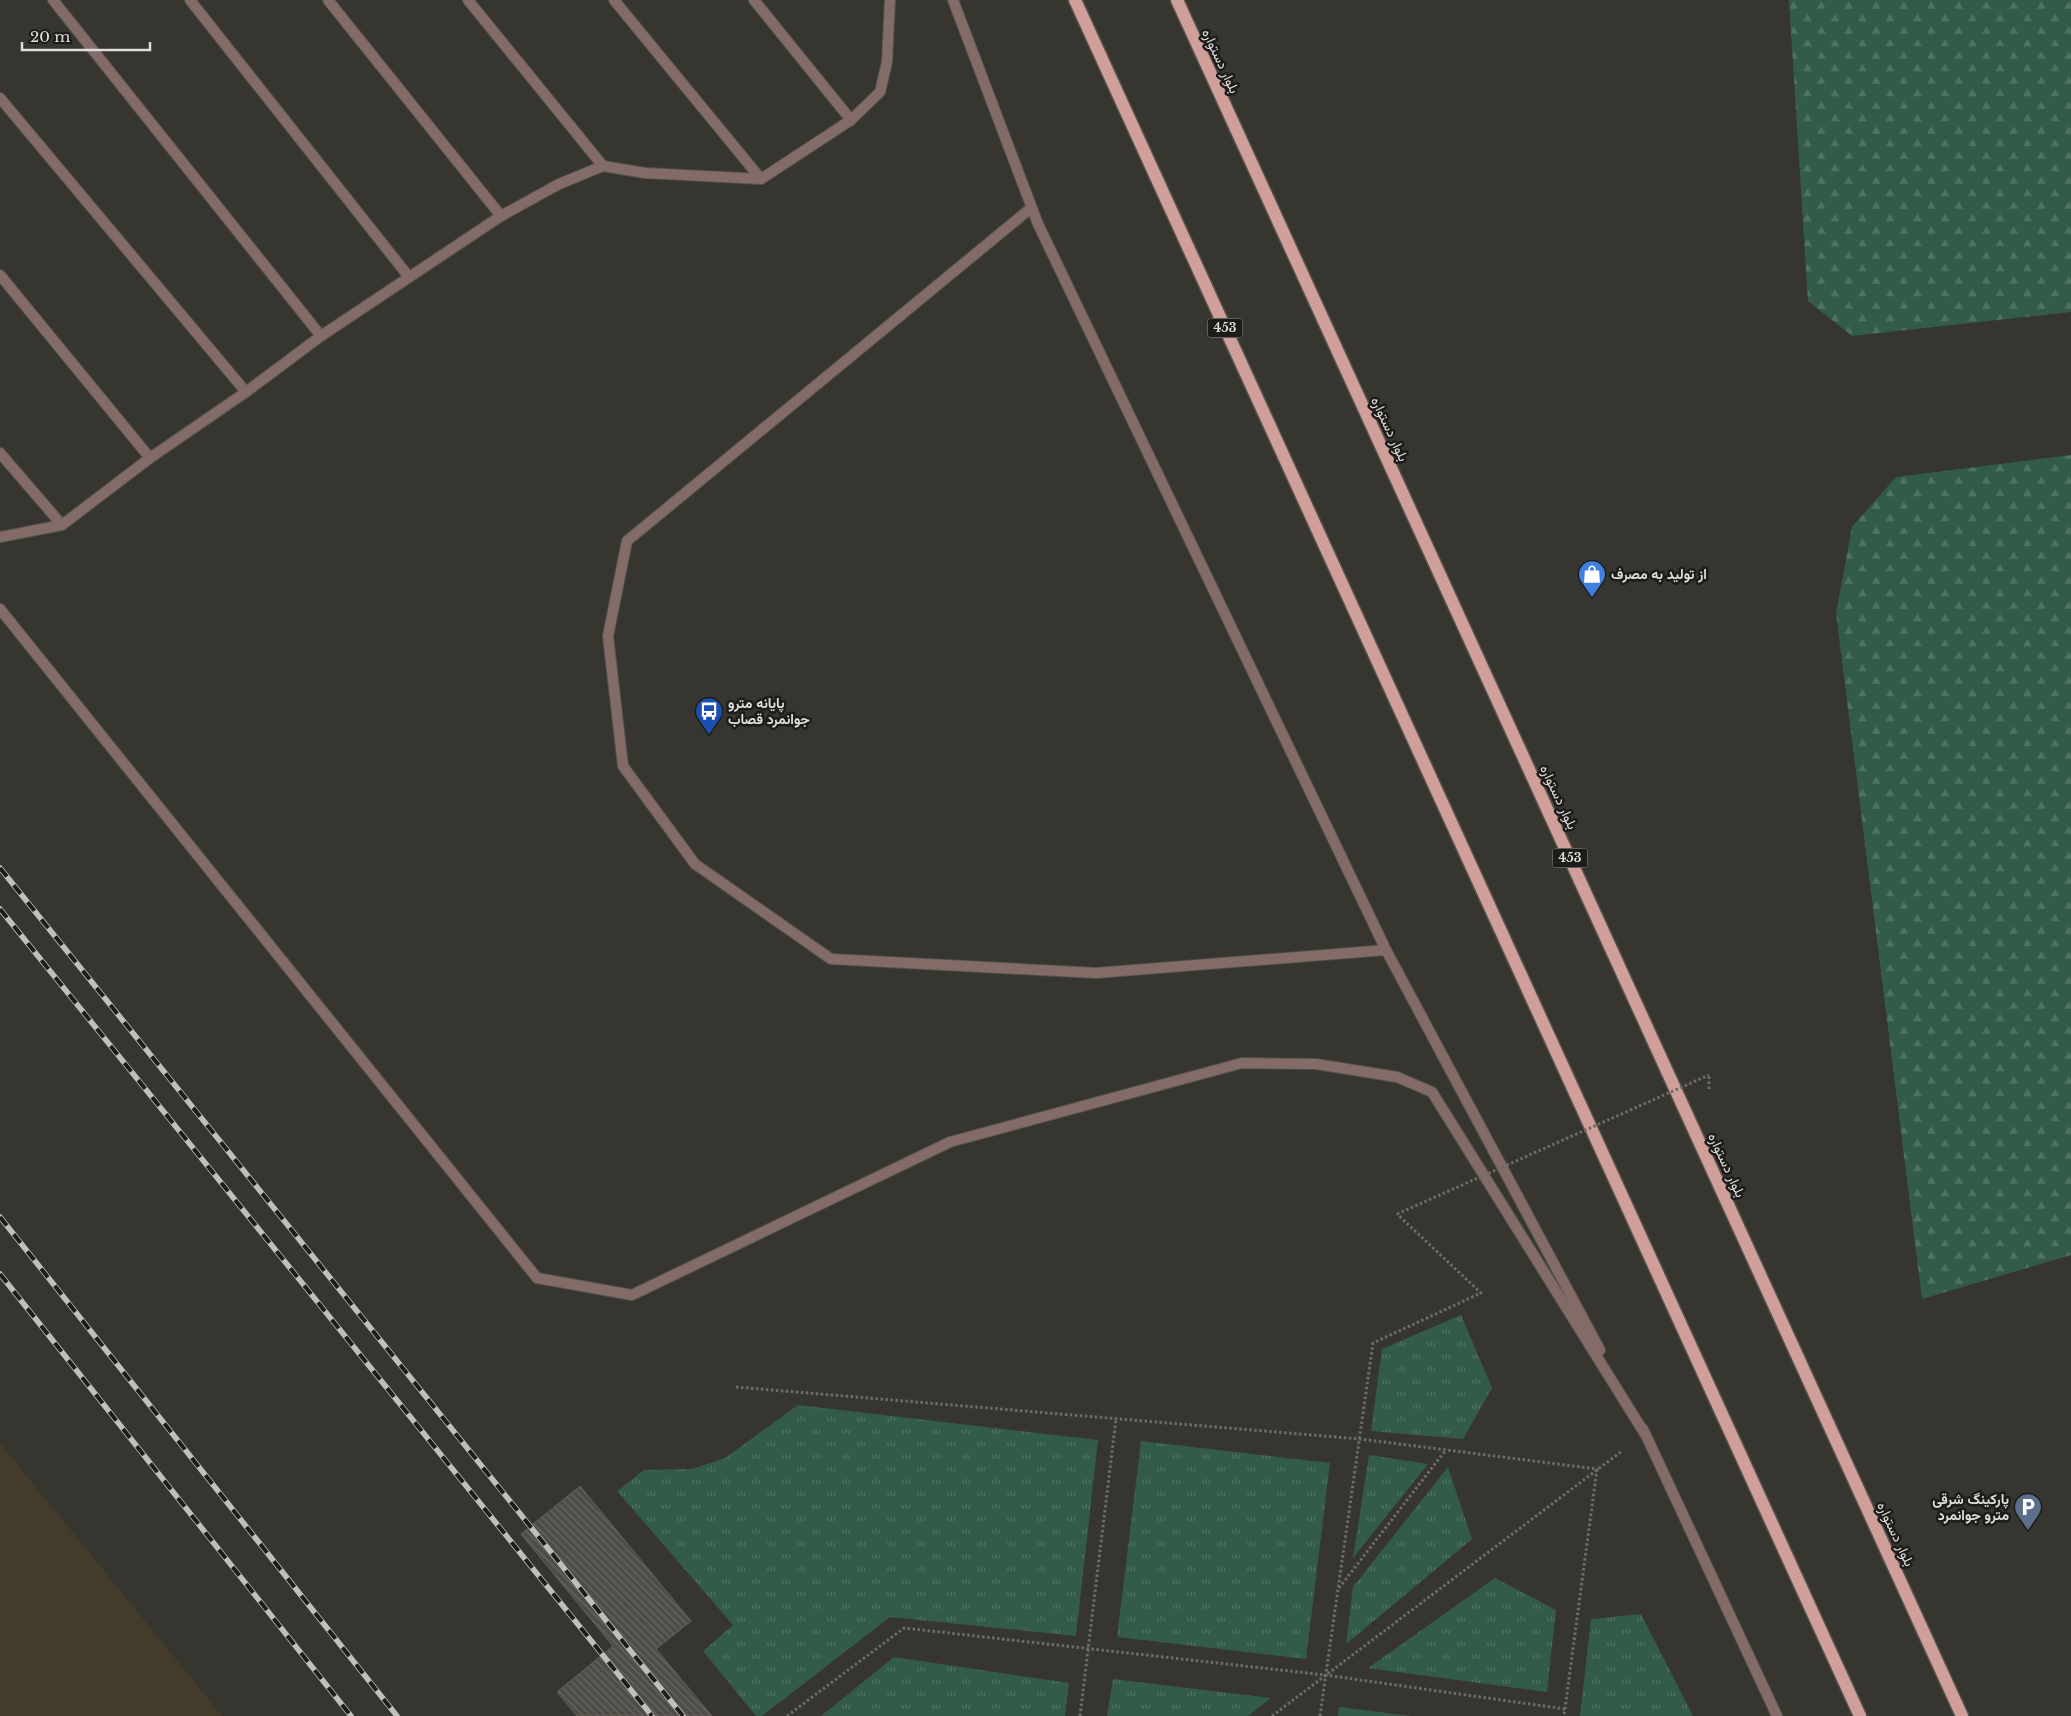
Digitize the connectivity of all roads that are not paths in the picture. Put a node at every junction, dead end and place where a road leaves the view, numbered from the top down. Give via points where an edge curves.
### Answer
1 (53, 0) edge
2 (190, 0) edge
3 (328, 0) edge
4 (468, 0) edge
5 (614, 0) edge
6 (754, 0) edge
7 (953, 0) edge
8 (1075, 0) edge
9 (1177, 0) edge
10 (889, 3) edge
11 (0, 98) edge
12 (851, 120) junction
13 (603, 166) junction
14 (761, 179) junction
15 (1031, 208) junction
16 (501, 216) junction
17 (0, 275) edge
18 (409, 277) junction
19 (321, 336) junction
20 (246, 392) junction
21 (0, 453) edge
22 (150, 458) junction
23 (62, 525) junction
24 (0, 537) edge
25 (0, 609) edge
26 (1386, 950) junction
27 (1645, 1434) junction
28 (1777, 1716) edge
29 (1860, 1716) edge
30 (1962, 1716) edge

1 - 19 lane
2 - 18 lane
3 - 16 lane
4 - 13 lane
5 - 14 lane
6 - 12 lane
7 - 15 lane
8 - 29 main road, 453
9 - 30 main road, بلوار دستواره / 453
10 - 12 lane via 887,62 880,92
11 - 20 lane
12 - 14 lane
13 - 14 lane via 645,173
13 - 16 lane via 558,184
15 - 26 lane
15 - 26 lane via 627,541 608,636 623,766 695,864 831,959 1096,973
16 - 18 lane
17 - 22 lane
18 - 19 lane
19 - 20 lane
20 - 22 lane
21 - 23 lane
22 - 23 lane
23 - 24 lane
25 - 27 lane via 537,1278 632,1295 950,1142 1242,1064 1316,1064 1397,1076 1432,1092
26 - 27 lane
27 - 28 lane

